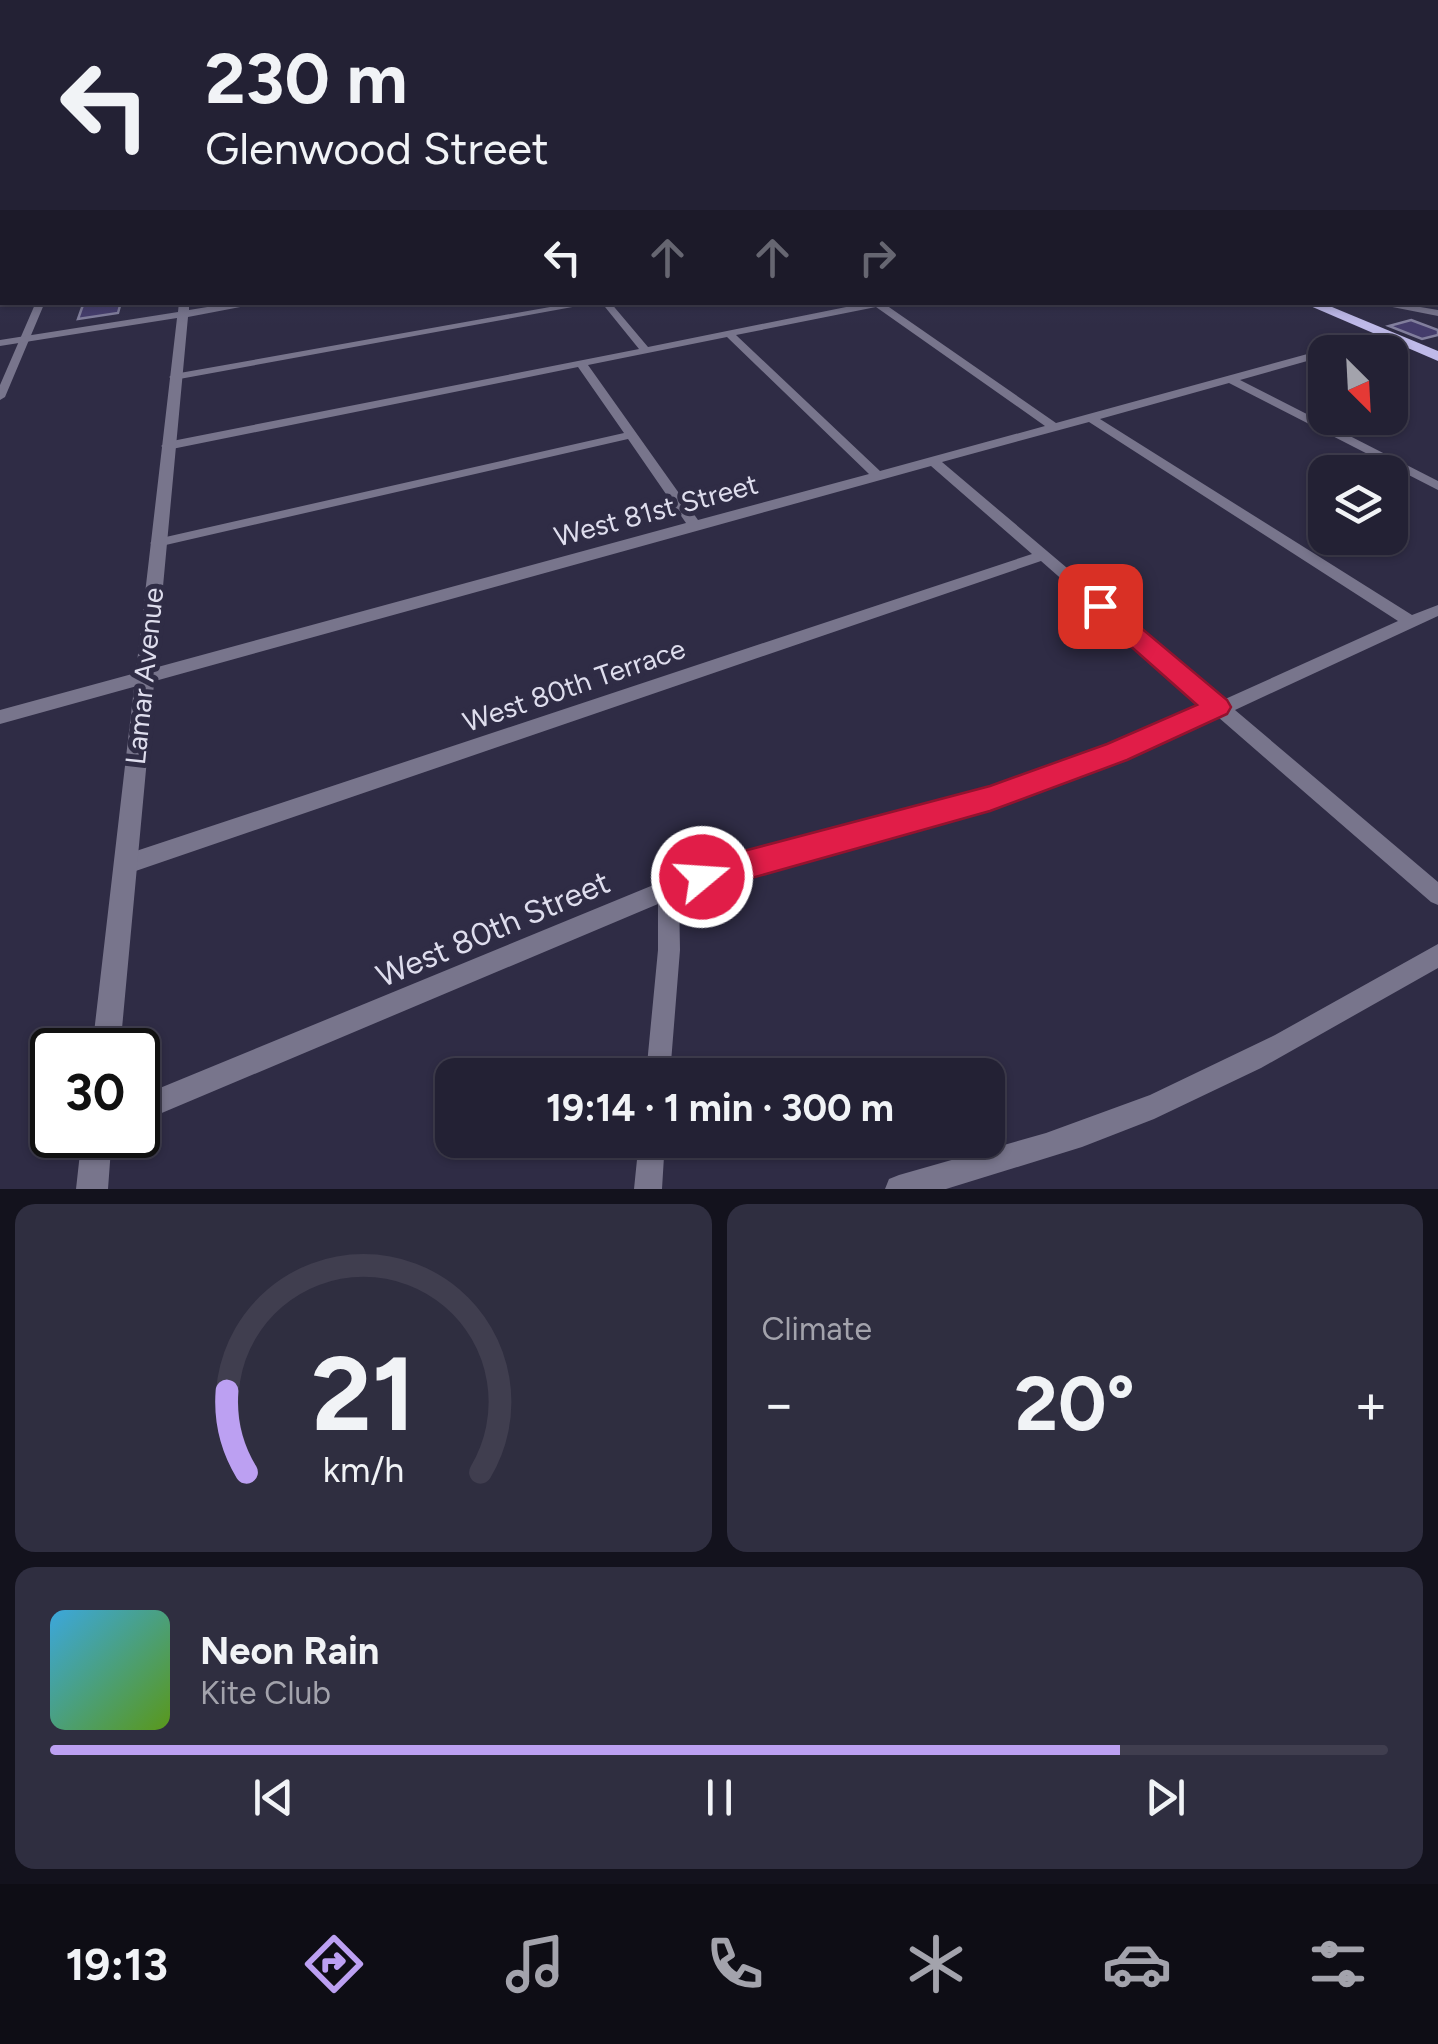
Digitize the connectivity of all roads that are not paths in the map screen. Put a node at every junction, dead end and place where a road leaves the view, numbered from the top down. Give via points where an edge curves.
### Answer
1 (39, 305) edge
2 (222, 305) edge
3 (579, 305) edge
4 (608, 305) edge
5 (870, 305) edge
6 (883, 305) edge
7 (1314, 305) edge
8 (1408, 306) edge
9 (183, 308) edge
10 (1438, 313) edge
11 (730, 334) junction
12 (1386, 335) edge
13 (24, 340) junction
14 (0, 343) edge
15 (1408, 344) edge
16 (646, 350) junction
17 (1438, 356) edge
18 (1308, 358) edge
19 (581, 364) junction
20 (174, 377) junction
21 (1230, 378) junction
22 (0, 397) edge
23 (1090, 417) junction
24 (1054, 427) junction
25 (632, 436) junction
26 (167, 446) junction
27 (932, 460) junction
28 (877, 475) junction
29 (1438, 486) edge
30 (695, 526) junction
31 (157, 543) junction
32 (1042, 556) junction
33 (1438, 610) edge
34 (1411, 622) junction
35 (143, 677) junction
36 (1218, 707) junction
37 (0, 716) edge
38 (124, 866) junction
39 (668, 888) junction
40 (1438, 895) edge
41 (1438, 955) edge
42 (108, 1028) edge
43 (659, 1058) edge
44 (160, 1101) edge
45 (95, 1158) edge
46 (651, 1158) edge
47 (92, 1189) edge
48 (648, 1189) edge
49 (899, 1189) edge

1 - 13 street
2 - 9 street
3 - 20 street
4 - 16 street
5 - 11 street
6 - 24 street
7 - 12 main road
8 - 10 street
9 - 13 street
9 - 20 street, Lamar Avenue
11 - 16 street
11 - 28 street
13 - 14 street
13 - 22 street
15 - 17 main road
16 - 19 street
18 - 21 street, West 81st Street
19 - 25 street
19 - 26 street
20 - 26 street, Lamar Avenue
21 - 23 street, West 81st Street
21 - 29 street
23 - 24 street, West 81st Street
23 - 34 street
24 - 27 street, West 81st Street
25 - 30 street
25 - 31 street
26 - 31 street, Lamar Avenue
27 - 28 street, West 81st Street
27 - 32 street
28 - 30 street, West 81st Street
30 - 35 street, West 81st Street
31 - 35 street, Lamar Avenue
32 - 36 street
32 - 38 street, West 80th Terrace
33 - 34 street, West 80th Street
34 - 36 street, West 80th Street
35 - 37 street, West 81st Street
35 - 38 street, Lamar Avenue
36 - 39 street, West 80th Street via 1016,790
36 - 40 street
38 - 42 street, Lamar Avenue
39 - 43 street
39 - 44 street, West 80th Street
41 - 49 street via 1188,1092
45 - 47 street
46 - 48 street

